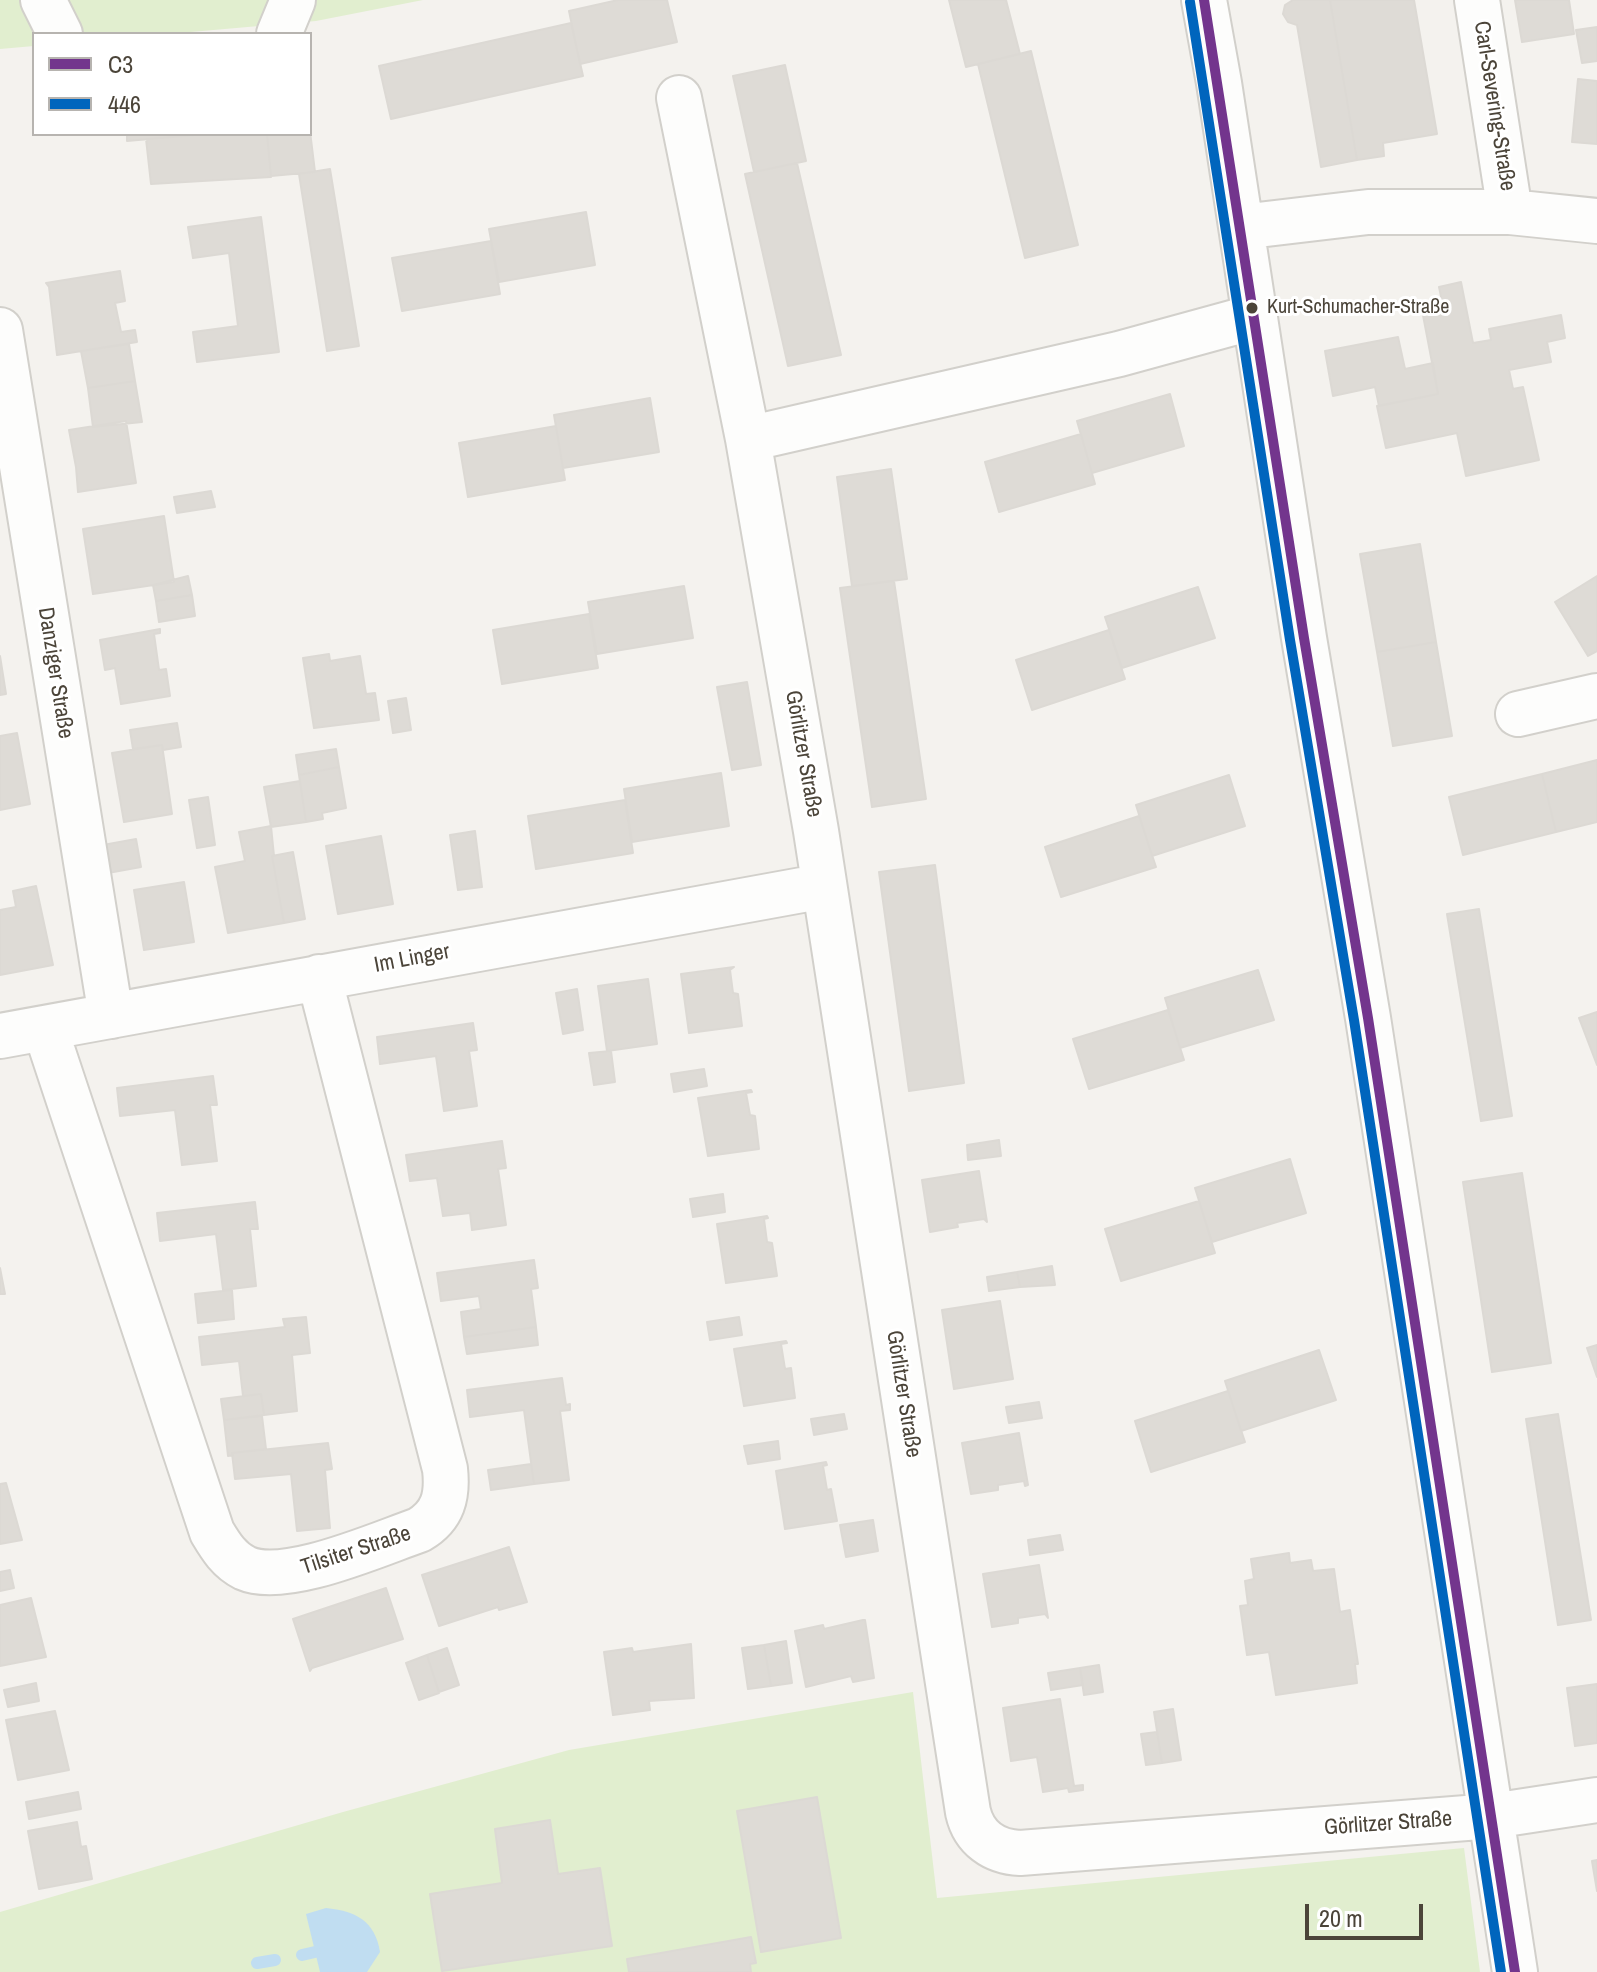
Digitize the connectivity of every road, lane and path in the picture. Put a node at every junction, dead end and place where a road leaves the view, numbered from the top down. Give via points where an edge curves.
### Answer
1 (43, 0) edge
2 (293, 0) edge
3 (1204, 0) edge
4 (1477, 0) edge
5 (59, 32) edge
6 (280, 32) edge
7 (679, 98) dead end
8 (1510, 212) junction
9 (1597, 221) edge
10 (1241, 227) junction
11 (1254, 317) junction
12 (0, 330) edge
13 (748, 439) junction
14 (1597, 696) edge
15 (1518, 714) dead end
16 (824, 886) junction
17 (319, 977) junction
18 (111, 1016) junction
19 (45, 1028) junction
20 (0, 1036) edge
21 (1597, 1800) edge
22 (1492, 1816) junction
23 (1515, 1972) edge

1 - 5 street
2 - 6 street
3 - 10 street
4 - 8 street, Carl-Severing-Straße
7 - 13 street, Görlitzer Straße
8 - 9 street
8 - 10 street via 1368,212
10 - 11 street
11 - 13 street via 1119,354
11 - 22 street
12 - 18 street, Danziger Straße
13 - 16 street, Görlitzer Straße
14 - 15 street
16 - 17 street, Im Linger
16 - 22 street, Görlitzer Straße via 968,1812 977,1834 996,1849 1020,1853
17 - 18 street, Im Linger
17 - 19 street, Tilsiter Straße via 447,1484 441,1511 432,1523 285,1573 255,1571 232,1560 212,1532
18 - 19 street, Im Linger
19 - 20 street, Im Linger
21 - 22 street, Görlitzer Straße
22 - 23 street

